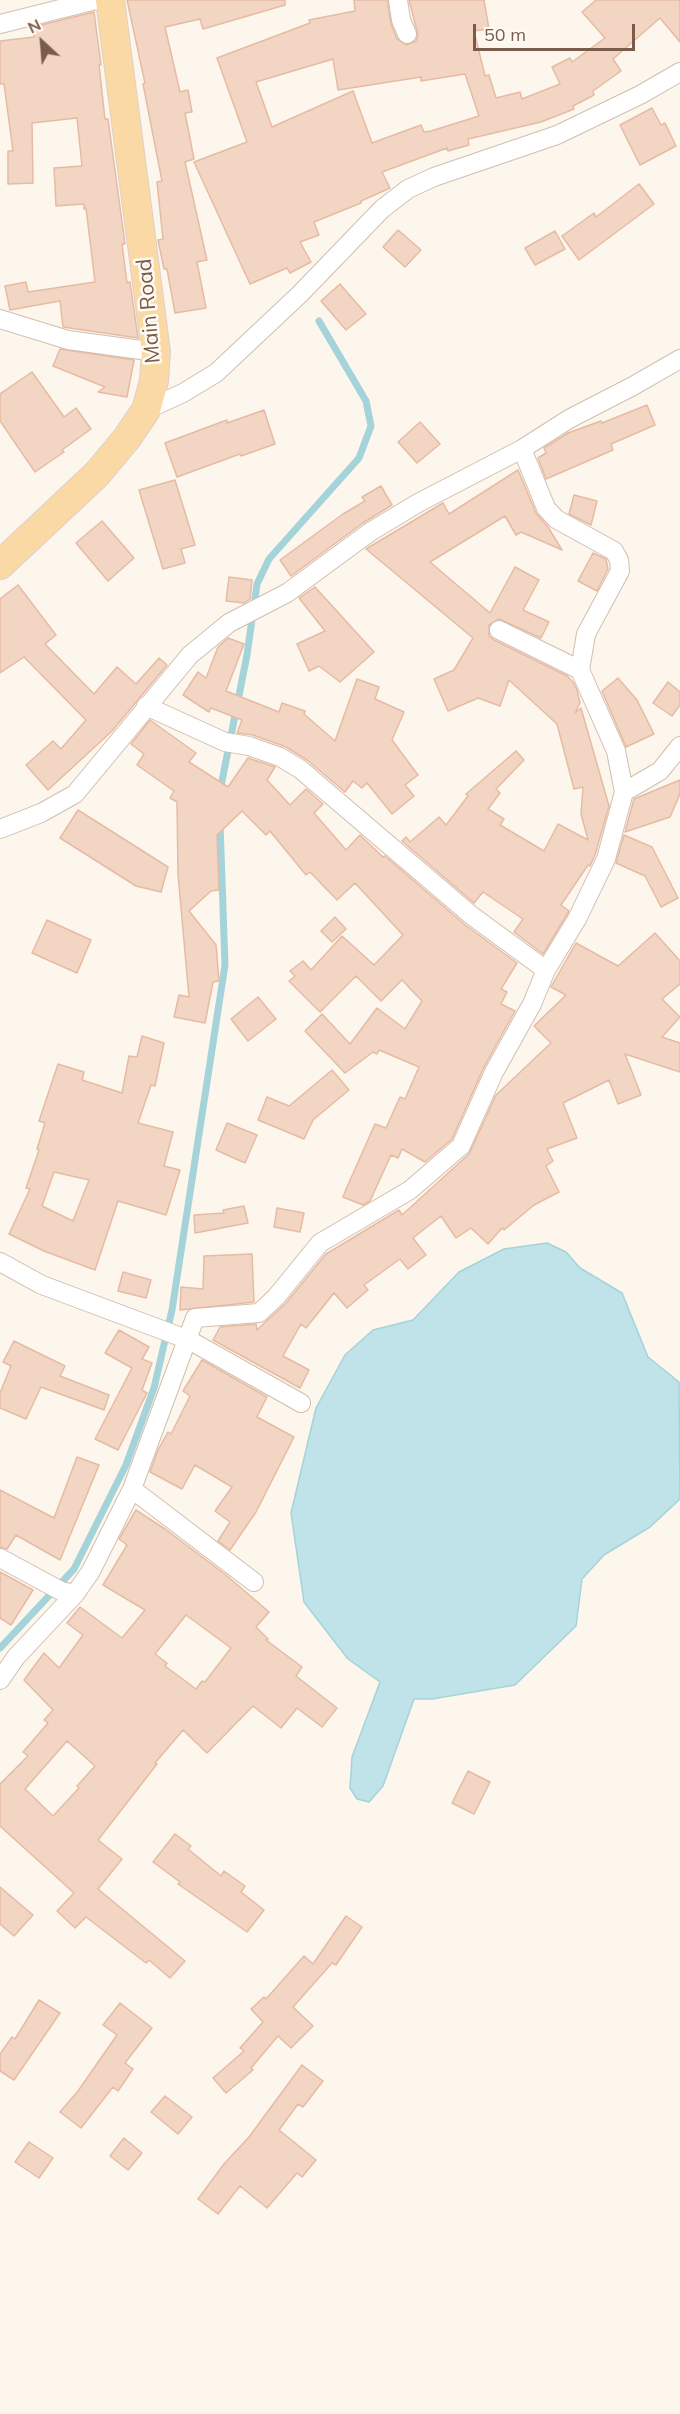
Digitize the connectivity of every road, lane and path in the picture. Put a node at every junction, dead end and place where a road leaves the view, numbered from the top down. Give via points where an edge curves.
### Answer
1 (96, 0) edge
2 (110, 0) edge
3 (398, 0) edge
4 (0, 24) edge
5 (407, 33) dead end
6 (680, 72) edge
7 (0, 319) edge
8 (156, 352) junction
9 (680, 358) edge
10 (146, 411) junction
11 (522, 450) junction
12 (0, 565) edge
13 (499, 630) dead end
14 (580, 670) junction
15 (146, 706) junction
16 (680, 746) edge
17 (624, 792) junction
18 (0, 829) edge
19 (546, 970) junction
20 (0, 1262) edge
21 (182, 1338) junction
22 (302, 1403) dead end
23 (132, 1489) junction
24 (0, 1558) edge
25 (255, 1582) dead end
26 (68, 1593) junction
27 (0, 1680) edge

1 - 4 street
2 - 8 main road, Main Road
3 - 5 street
6 - 10 street via 557,135 408,189 382,209 216,373
7 - 8 street via 68,340
8 - 10 main road, Main Road
9 - 11 street via 569,419
10 - 12 main road, Main Road via 97,474
11 - 14 street via 546,508 556,519 614,551 618,560 620,571 586,634
11 - 15 street via 418,503 369,532 287,592 229,623 190,655
13 - 14 street
14 - 17 street via 616,751
15 - 18 street via 75,794
15 - 19 street via 231,743 280,757 300,769 471,915
16 - 17 street via 660,771
17 - 19 street via 606,860
19 - 21 street via 461,1146 410,1190 320,1244 259,1313 195,1318
20 - 21 street via 42,1284
21 - 22 street
21 - 23 street
23 - 25 street
23 - 26 street via 91,1571
24 - 26 street
26 - 27 street

